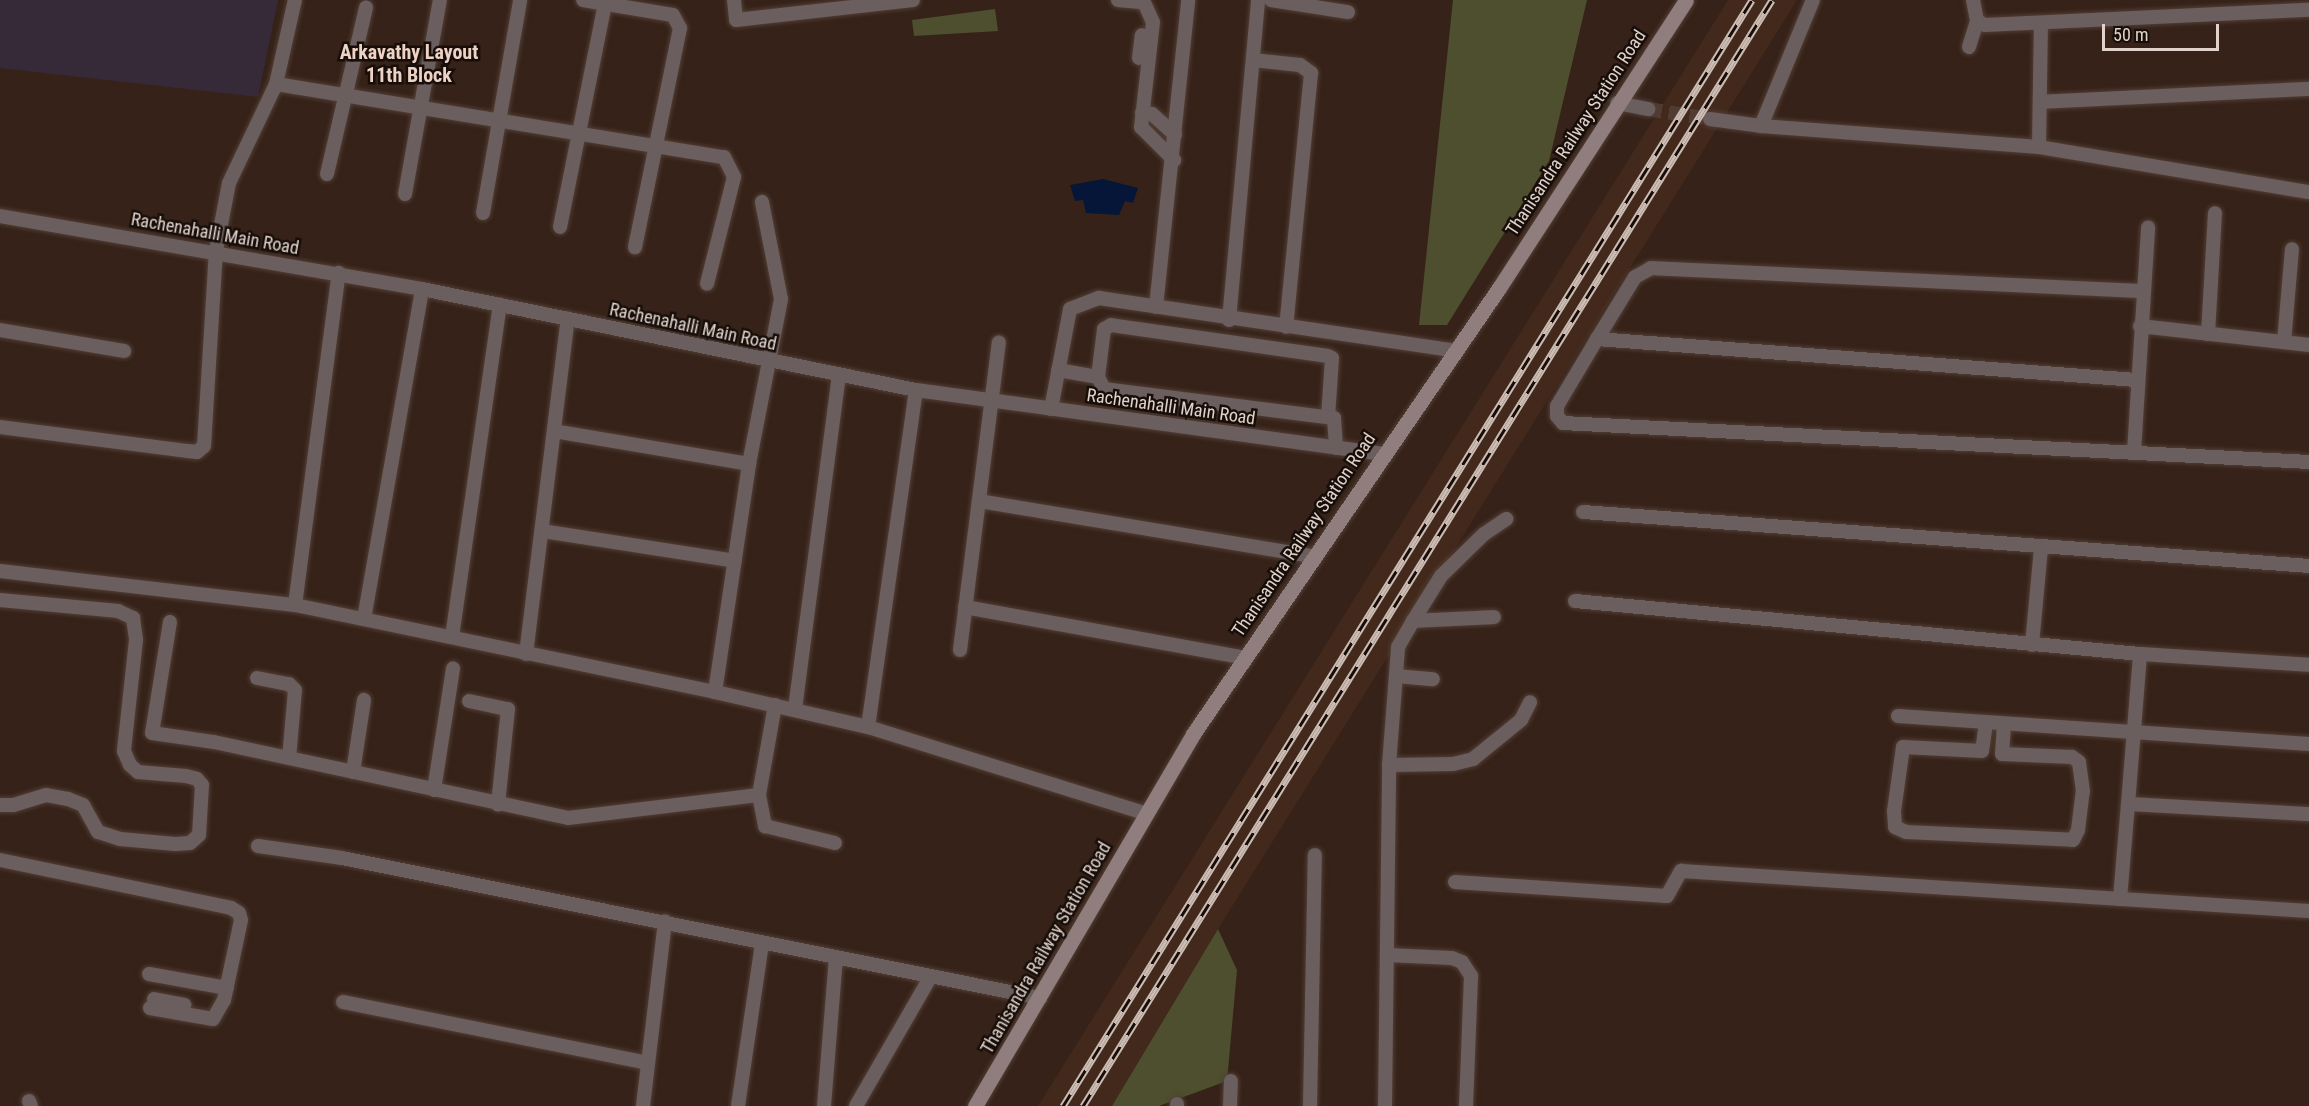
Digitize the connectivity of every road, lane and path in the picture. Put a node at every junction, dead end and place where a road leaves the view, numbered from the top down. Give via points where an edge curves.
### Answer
1 (295, 0) edge
2 (440, 0) edge
3 (520, 0) edge
4 (583, 0) edge
5 (734, 0) edge
6 (904, 0) edge
7 (1118, 0) edge
8 (1188, 0) edge
9 (1258, 0) edge
10 (1271, 0) edge
11 (1686, 0) edge
12 (1813, 0) edge
13 (1973, 0) edge
14 (1143, 1) edge
15 (605, 4) junction
16 (848, 4) edge
17 (366, 8) dead end
18 (2309, 10) edge
19 (1347, 12) dead end
20 (1977, 21) junction
21 (2041, 23) junction
22 (1142, 35) dead end
23 (1969, 47) dead end
24 (1252, 60) junction
25 (276, 84) junction
26 (2309, 89) edge
27 (345, 95) junction
28 (2040, 102) junction
29 (1617, 103) junction
30 (421, 107) junction
31 (1142, 109) junction
32 (1648, 109) tunnel mouth
33 (1710, 119) tunnel mouth
34 (500, 120) junction
35 (1761, 126) junction
36 (579, 133) junction
37 (1175, 135) junction
38 (655, 146) junction
39 (2039, 147) junction
40 (1174, 160) junction
41 (327, 174) dead end
42 (2309, 192) edge
43 (405, 194) dead end
44 (762, 202) dead end
45 (483, 213) dead end
46 (2215, 213) dead end
47 (0, 216) edge
48 (560, 227) dead end
49 (2148, 227) dead end
50 (635, 247) dead end
51 (2292, 249) dead end
52 (216, 251) junction
53 (339, 273) junction
54 (707, 284) dead end
55 (422, 289) junction
56 (2143, 291) junction
57 (500, 304) junction
58 (1156, 307) junction
59 (568, 319) junction
60 (1229, 320) junction
61 (2140, 326) junction
62 (1286, 327) junction
63 (0, 330) edge
64 (2208, 334) junction
65 (1597, 339) junction
66 (999, 342) dead end
67 (2284, 342) junction
68 (2309, 345) edge
69 (1453, 350) junction
70 (124, 351) dead end
71 (771, 362) junction
72 (1058, 370) junction
73 (839, 375) junction
74 (1098, 377) junction
75 (2136, 380) junction
76 (916, 390) junction
77 (993, 401) junction
78 (1051, 409) junction
79 (1328, 417) junction
80 (0, 427) edge
81 (554, 431) junction
82 (1336, 448) junction
83 (2134, 452) junction
84 (1382, 454) junction
85 (2309, 462) edge
86 (749, 464) junction
87 (979, 501) junction
88 (1583, 512) dead end
89 (1506, 519) dead end
90 (542, 531) junction
91 (2041, 548) junction
92 (1312, 556) junction
93 (735, 561) junction
94 (2309, 566) edge
95 (0, 571) edge
96 (0, 600) edge
97 (1575, 601) dead end
98 (295, 605) junction
99 (965, 607) junction
100 (1494, 617) dead end
101 (364, 619) junction
102 (1413, 621) junction
103 (170, 622) dead end
104 (452, 638) junction
105 (2032, 645) junction
106 (960, 650) dead end
107 (526, 654) junction
108 (2140, 654) junction
109 (1245, 658) junction
110 (2309, 665) edge
111 (453, 668) dead end
112 (1396, 676) junction
113 (257, 678) dead end
114 (1433, 679) dead end
115 (715, 692) junction
116 (364, 700) dead end
117 (469, 701) dead end
118 (1530, 702) dead end
119 (775, 705) junction
120 (795, 709) junction
121 (1898, 716) dead end
122 (1986, 723) junction
123 (2004, 724) junction
124 (868, 727) junction
125 (2133, 733) junction
126 (2309, 744) edge
127 (289, 758) junction
128 (1389, 765) junction
129 (353, 772) junction
130 (434, 790) junction
131 (759, 795) junction
132 (498, 804) junction
133 (2128, 804) junction
134 (0, 805) edge
135 (1147, 814) junction
136 (2309, 814) edge
137 (835, 843) dead end
138 (258, 846) dead end
139 (1315, 855) dead end
140 (0, 860) edge
141 (1455, 882) dead end
142 (2120, 899) junction
143 (2309, 911) edge
144 (665, 921) junction
145 (762, 943) junction
146 (1387, 955) junction
147 (836, 957) junction
148 (149, 974) dead end
149 (931, 976) junction
150 (227, 988) junction
151 (1040, 998) junction
152 (343, 1002) dead end
153 (152, 1004) dead end
154 (647, 1064) junction
155 (1231, 1081) dead end
156 (643, 1106) edge
157 (738, 1106) edge
158 (824, 1106) edge
159 (856, 1106) edge
160 (975, 1106) edge
161 (1230, 1106) edge
162 (1310, 1106) edge
163 (1385, 1106) edge
164 (1466, 1106) edge

1 - 25 street
2 - 30 street
3 - 34 street
4 - 15 street
5 - 16 street via 736,20
6 - 16 street
7 - 14 street
8 - 37 street
9 - 24 street
10 - 19 street
11 - 29 street, Thanisandra Railway Station Road
12 - 35 street
13 - 20 street
14 - 31 street via 1153,22
15 - 36 street
15 - 38 street via 673,15 679,21
17 - 27 street
18 - 21 street
20 - 21 street via 1984,25
20 - 23 street
21 - 28 street
22 - 31 street via 1134,99
24 - 60 street
24 - 62 street via 1300,65 1311,73
25 - 27 street
25 - 52 street via 229,183
26 - 28 street
27 - 30 street
27 - 41 street
28 - 39 street
29 - 32 street
29 - 69 street, Thanisandra Railway Station Road via 1498,288
30 - 34 street
30 - 43 street
31 - 37 street
31 - 40 street via 1142,128
33 - 35 street
34 - 36 street
34 - 45 street
35 - 39 street
36 - 38 street
36 - 48 street
37 - 40 street
38 - 50 street
38 - 54 street via 724,157 731,165 734,177
39 - 42 street
40 - 58 street
44 - 71 street via 781,299
46 - 64 street
47 - 52 street, Rachenahalli Main Road
49 - 56 street
51 - 67 street
52 - 53 street, Rachenahalli Main Road
52 - 80 street via 206,428 204,446 197,452
53 - 55 street, Rachenahalli Main Road
53 - 98 street
55 - 57 street, Rachenahalli Main Road
55 - 101 street
56 - 61 street
56 - 65 street via 1651,268 1635,277
57 - 59 street, Rachenahalli Main Road
57 - 104 street
58 - 60 street
58 - 72 street via 1099,298 1070,309
59 - 71 street, Rachenahalli Main Road
59 - 81 street
60 - 62 street
61 - 64 street
61 - 75 street
62 - 69 street
63 - 70 street
64 - 67 street
65 - 75 street
65 - 83 street via 1557,406 1563,423
66 - 77 street
67 - 68 street
69 - 84 street, Thanisandra Railway Station Road
71 - 73 street, Rachenahalli Main Road
71 - 86 street
72 - 74 street
72 - 78 street
73 - 76 street, Rachenahalli Main Road
73 - 120 street
74 - 79 street via 1099,385 1112,391
74 - 79 street via 1104,329 1111,325 1324,355 1332,358
75 - 83 street
76 - 77 street, Rachenahalli Main Road
76 - 124 street
77 - 78 street, Rachenahalli Main Road
77 - 87 street
78 - 82 street, Rachenahalli Main Road
79 - 82 street via 1336,423
81 - 86 street
81 - 90 street
82 - 84 street, Rachenahalli Main Road
83 - 85 street
84 - 92 street, Thanisandra Railway Station Road
86 - 93 street
87 - 92 street
87 - 99 street
88 - 91 street
89 - 102 street via 1484,534 1442,576
90 - 93 street
90 - 107 street
91 - 94 street
91 - 105 street
92 - 109 street, Thanisandra Railway Station Road
93 - 115 street
95 - 98 street
96 - 134 street via 118,611 133,618 136,640 124,751 138,772 186,776 202,785 199,835 190,843 120,839 98,832 83,806 68,799 46,795
97 - 105 street
98 - 101 street
99 - 106 street
99 - 109 street
100 - 102 street
101 - 104 street
102 - 112 street via 1398,646
103 - 127 street via 152,732
104 - 107 street
105 - 108 street
107 - 115 street
108 - 110 street
108 - 125 street
109 - 135 street, Thanisandra Railway Station Road via 1193,734
111 - 130 street
112 - 114 street
112 - 128 street
113 - 127 street via 289,684 295,690
115 - 119 street
116 - 129 street
117 - 132 street via 508,709
118 - 128 street via 1521,720 1473,759 1453,764
119 - 120 street
119 - 131 street
120 - 124 street
121 - 122 street
122 - 123 street
122 - 123 street via 1982,751 1903,747 1895,827 1906,832 2073,840 2083,791 2079,762 2072,757 2002,754
123 - 125 street
124 - 135 street
125 - 126 street
125 - 133 street
127 - 129 street
128 - 146 street
129 - 130 street
130 - 132 street
131 - 132 street via 579,818
131 - 137 street via 765,826
133 - 136 street
133 - 142 street
135 - 151 street, Thanisandra Railway Station Road
138 - 144 street via 342,858
139 - 162 street
140 - 150 street via 231,908 241,920
141 - 142 street via 1667,896 1681,871
142 - 143 street
144 - 145 street
144 - 154 street
145 - 147 street
145 - 157 street
146 - 163 street
146 - 164 street via 1452,958 1462,962 1472,975
147 - 149 street
147 - 158 street
148 - 150 street
149 - 151 street
149 - 159 street
150 - 153 street via 213,1019
151 - 160 street, Thanisandra Railway Station Road
152 - 154 street
154 - 156 street
155 - 161 street

